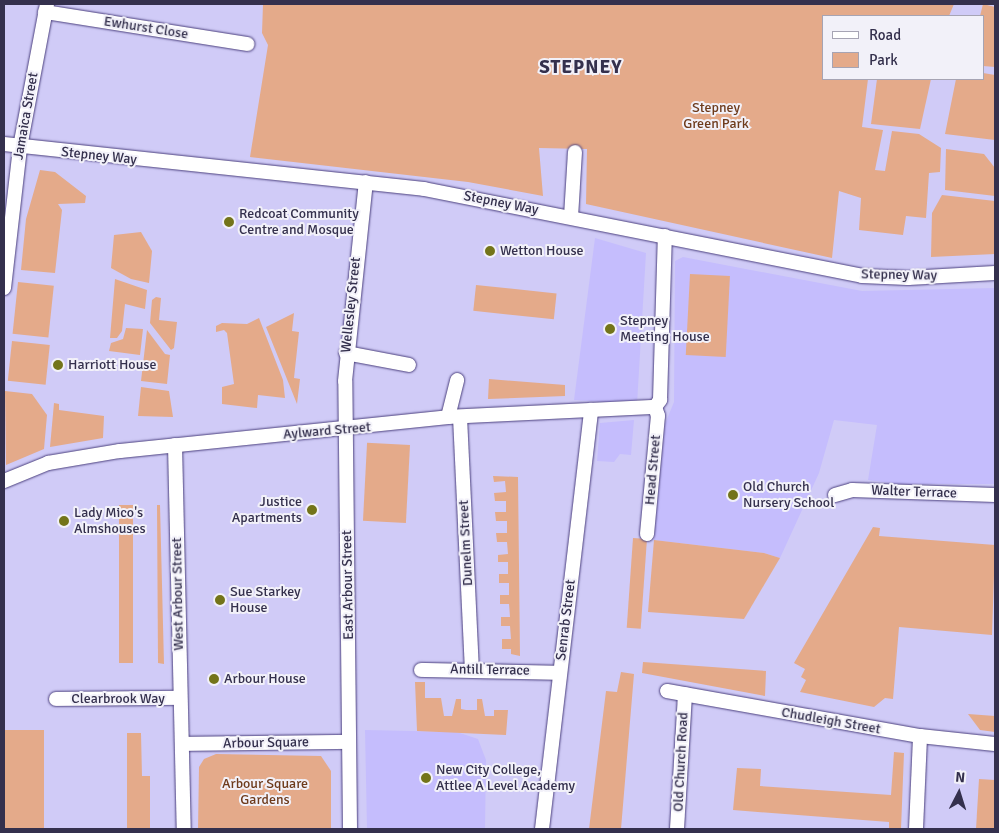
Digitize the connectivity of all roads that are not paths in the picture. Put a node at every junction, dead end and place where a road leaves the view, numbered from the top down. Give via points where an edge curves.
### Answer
1 (46, 8) edge
2 (247, 44) dead end
3 (4, 144) edge
4 (20, 146) junction
5 (575, 152) dead end
6 (366, 182) junction
7 (571, 217) junction
8 (665, 236) junction
9 (995, 274) edge
10 (4, 288) edge
11 (346, 353) junction
12 (409, 365) dead end
13 (457, 380) dead end
14 (655, 407) junction
15 (590, 410) junction
16 (454, 417) junction
17 (346, 429) junction
18 (175, 445) junction
19 (4, 481) edge
20 (835, 495) dead end
21 (995, 495) edge
22 (647, 534) dead end
23 (472, 669) junction
24 (421, 670) dead end
25 (560, 673) junction
26 (667, 691) dead end
27 (685, 694) junction
28 (180, 698) junction
29 (56, 699) dead end
30 (920, 736) junction
31 (349, 742) junction
32 (182, 744) junction
33 (995, 744) edge
34 (184, 829) edge
35 (350, 829) edge
36 (542, 829) edge
37 (677, 829) edge
38 (916, 829) edge

1 - 2 street, Ewhurst Close
1 - 4 street, Jamaica Street
3 - 4 street, Stepney Way
4 - 6 street, Stepney Way
4 - 10 street, Jamaica Street
5 - 7 street
6 - 7 street, Stepney Way via 487,199
6 - 11 street, Wellesley Street
7 - 8 street, Stepney Way
8 - 9 street, Stepney Way via 862,276 908,278
8 - 14 street, Head Street via 660,400
11 - 12 street
11 - 17 street, Wellesley Street
13 - 16 street, Dunelm Street
14 - 15 street, Aylward Street
14 - 22 street, Head Street via 658,416
15 - 16 street, Aylward Street
15 - 25 street, Senrab Street
16 - 17 street, Aylward Street
16 - 23 street, Dunelm Street
17 - 18 street, Aylward Street
17 - 31 street, East Arbour Street
18 - 19 street, Aylward Street via 48,463
18 - 28 street, West Arbour Street
20 - 21 street, Walter Terrace via 852,490
23 - 24 street, Antill Terrace
23 - 25 street, Antill Terrace
25 - 36 street, Senrab Street
26 - 27 street, Chudleigh Street
27 - 30 street, Chudleigh Street
27 - 37 street, Old Church Road
28 - 29 street, Clearbrook Way
28 - 32 street, West Arbour Street
30 - 33 street, Chudleigh Street
30 - 38 street
31 - 32 street, Arbour Square
31 - 35 street
32 - 34 street

